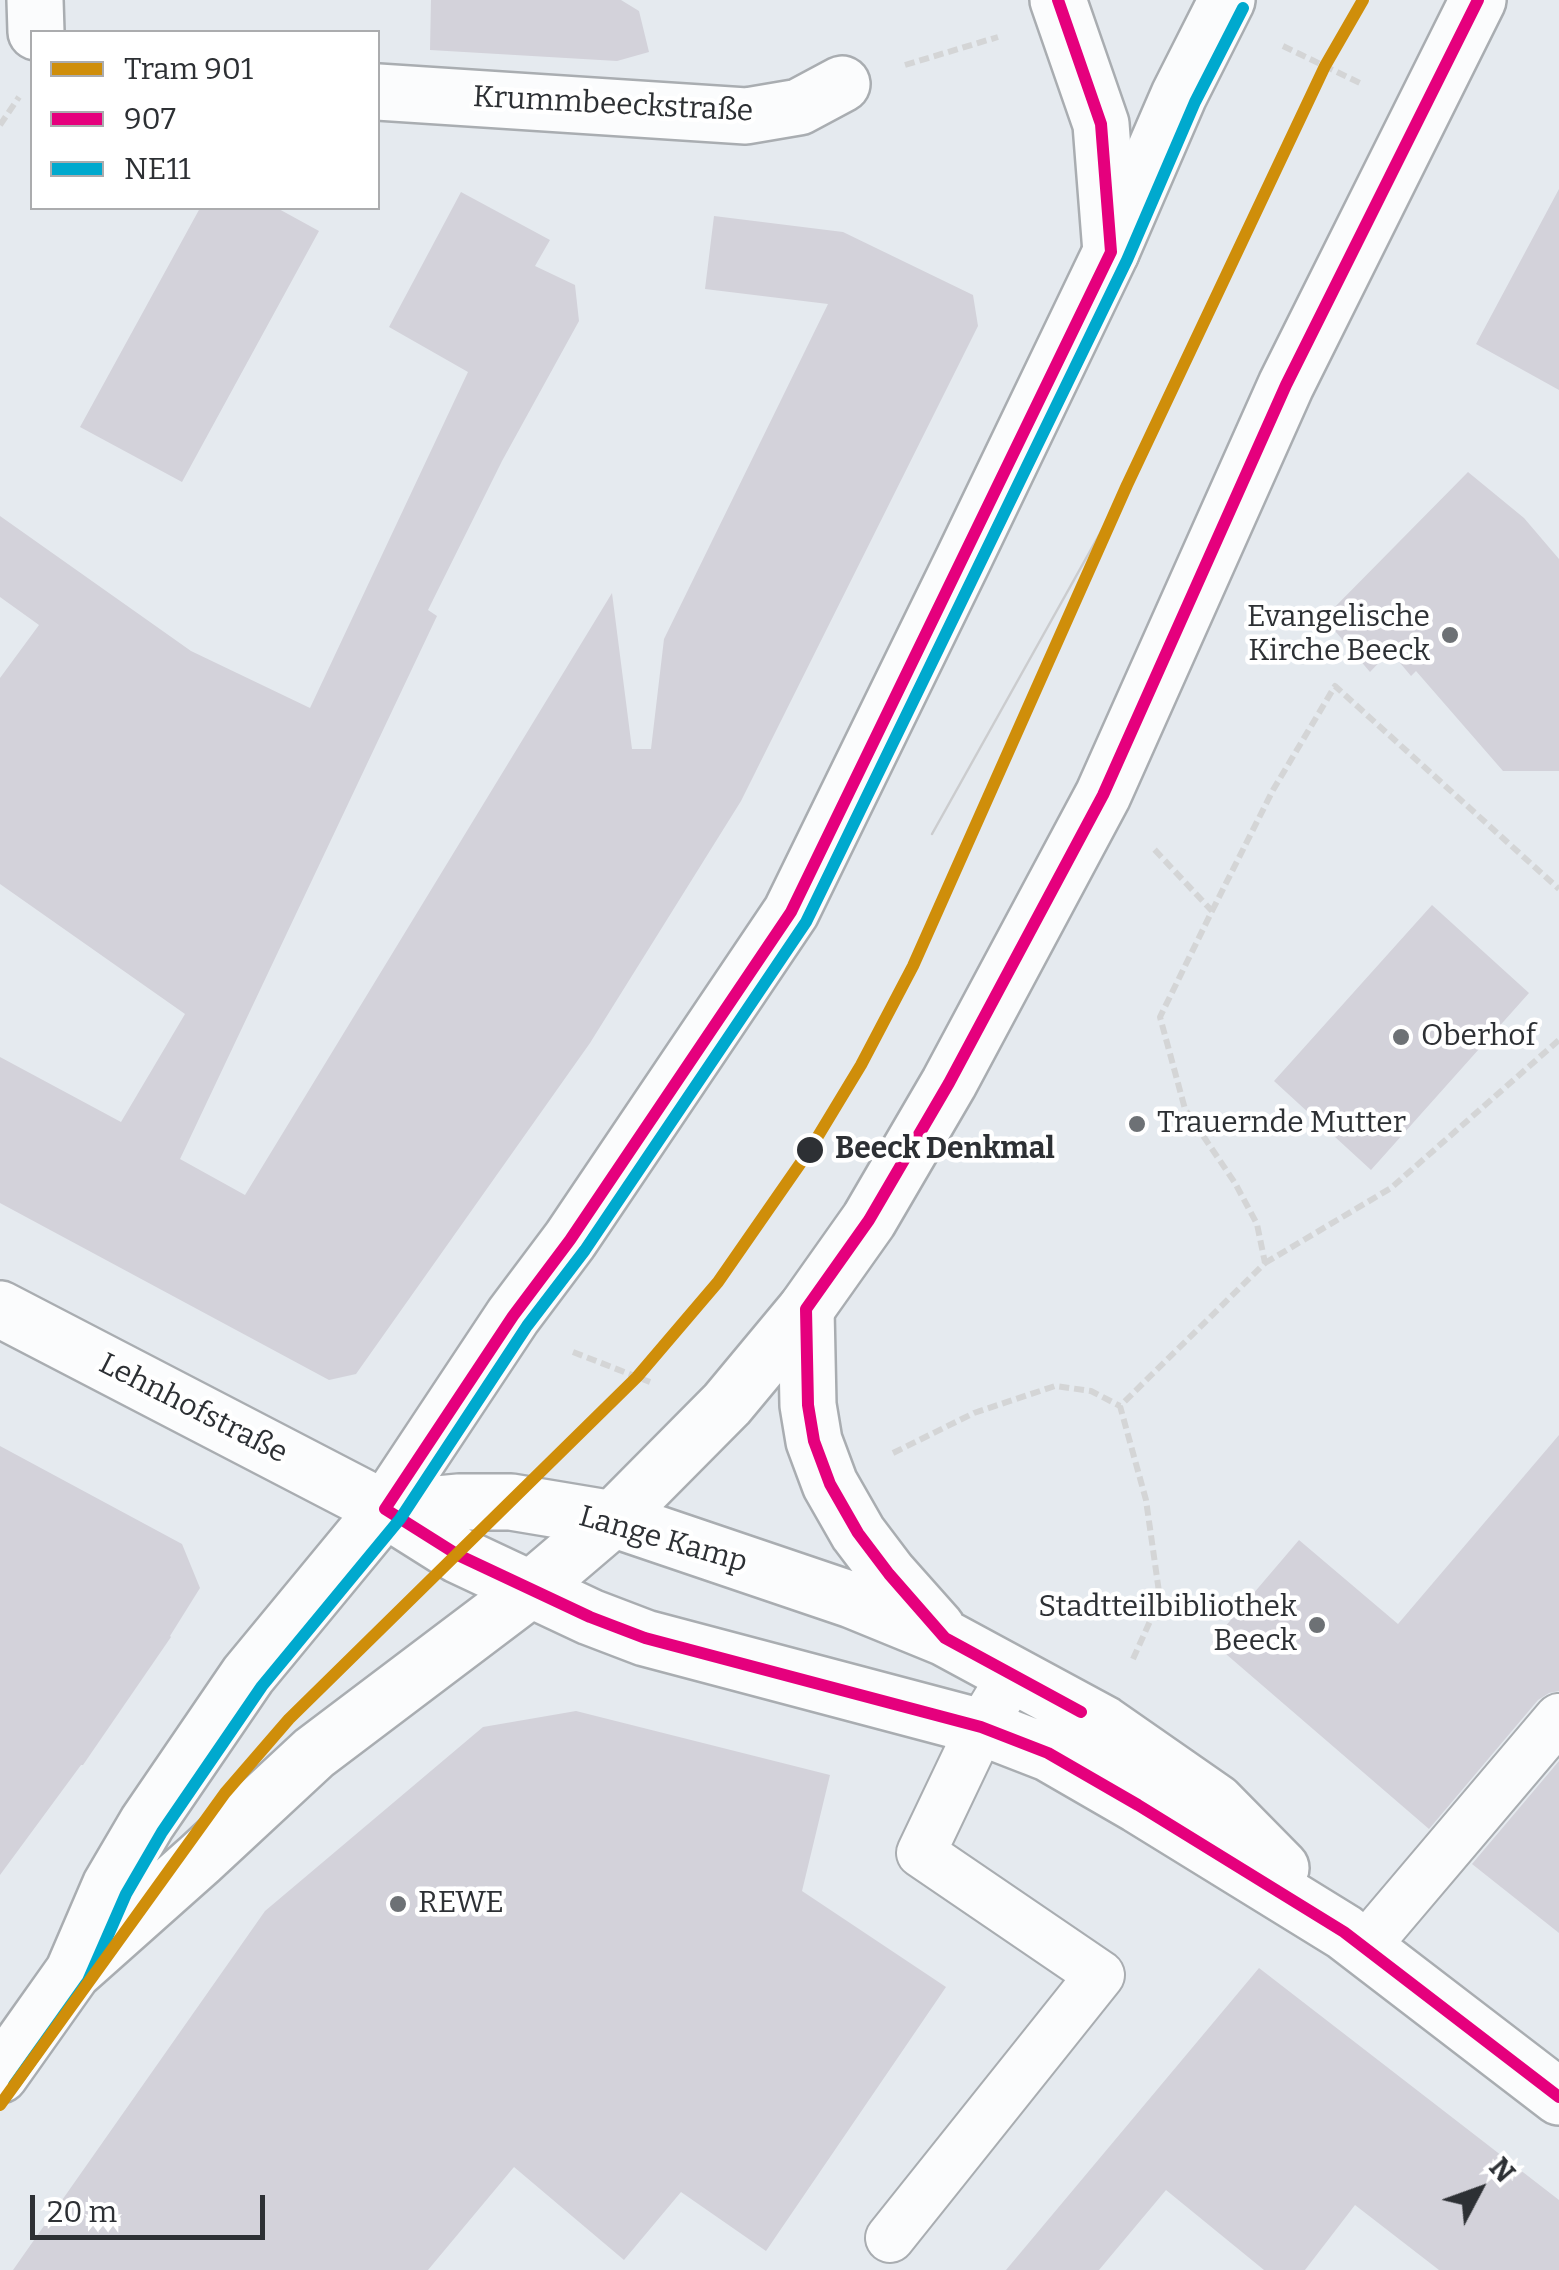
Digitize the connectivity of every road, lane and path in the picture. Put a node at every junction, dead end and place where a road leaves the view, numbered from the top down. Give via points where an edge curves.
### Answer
1 (35, 0) edge
2 (1478, 0) edge
3 (1061, 8) edge
4 (1223, 8) edge
5 (36, 30) edge
6 (842, 84) joint
7 (380, 92) edge
8 (1422, 112) junction
9 (1111, 252) junction
10 (1103, 795) junction
11 (1559, 888) edge
12 (1212, 910) junction
13 (1559, 1040) edge
14 (1265, 1263) junction
15 (0, 1309) edge
16 (806, 1309) junction
17 (385, 1509) junction
18 (612, 1519) junction
19 (532, 1590) junction
20 (946, 1638) junction
21 (1012, 1676) junction
22 (1559, 1718) edge
23 (1104, 1724) junction
24 (981, 1727) junction
25 (1354, 1940) junction
26 (73, 1972) junction
27 (0, 2075) edge
28 (1559, 2097) edge
29 (890, 2238) dead end

1 - 5 main road
2 - 8 main road
3 - 6 path
3 - 9 main road via 1100,124
4 - 8 path
4 - 9 main road
6 - 7 main road, Krummbeeckstraße via 799,107 746,116
8 - 10 main road via 1286,385
9 - 17 main road via 791,912
10 - 12 path
10 - 16 main road via 949,1083 869,1220
11 - 12 path via 1335,686 1272,790
12 - 14 path via 1160,1017 1185,1109 1257,1224
13 - 14 path via 1391,1188
14 - 23 path via 1120,1406 1146,1500 1160,1599
15 - 17 main road, Lehnhofstraße
16 - 18 main road via 727,1404
16 - 20 main road via 808,1406 830,1484 888,1574
17 - 18 main road, Lange Kamp via 512,1502
17 - 19 main road, Lange Kamp via 458,1555
17 - 26 main road via 248,1675 147,1823 110,1886
18 - 19 main road
18 - 20 main road, Lange Kamp
19 - 24 main road, Lange Kamp via 645,1638
19 - 26 main road via 314,1753
20 - 21 main road, Lange Kamp
21 - 23 main road, Lange Kamp
21 - 24 lane
22 - 25 lane
23 - 25 main road, Lange Kamp via 1216,1802
24 - 25 main road, Lange Kamp via 1048,1753
24 - 29 lane via 921,1854 1100,1975
25 - 28 main road, Lange Kamp
26 - 27 main road

